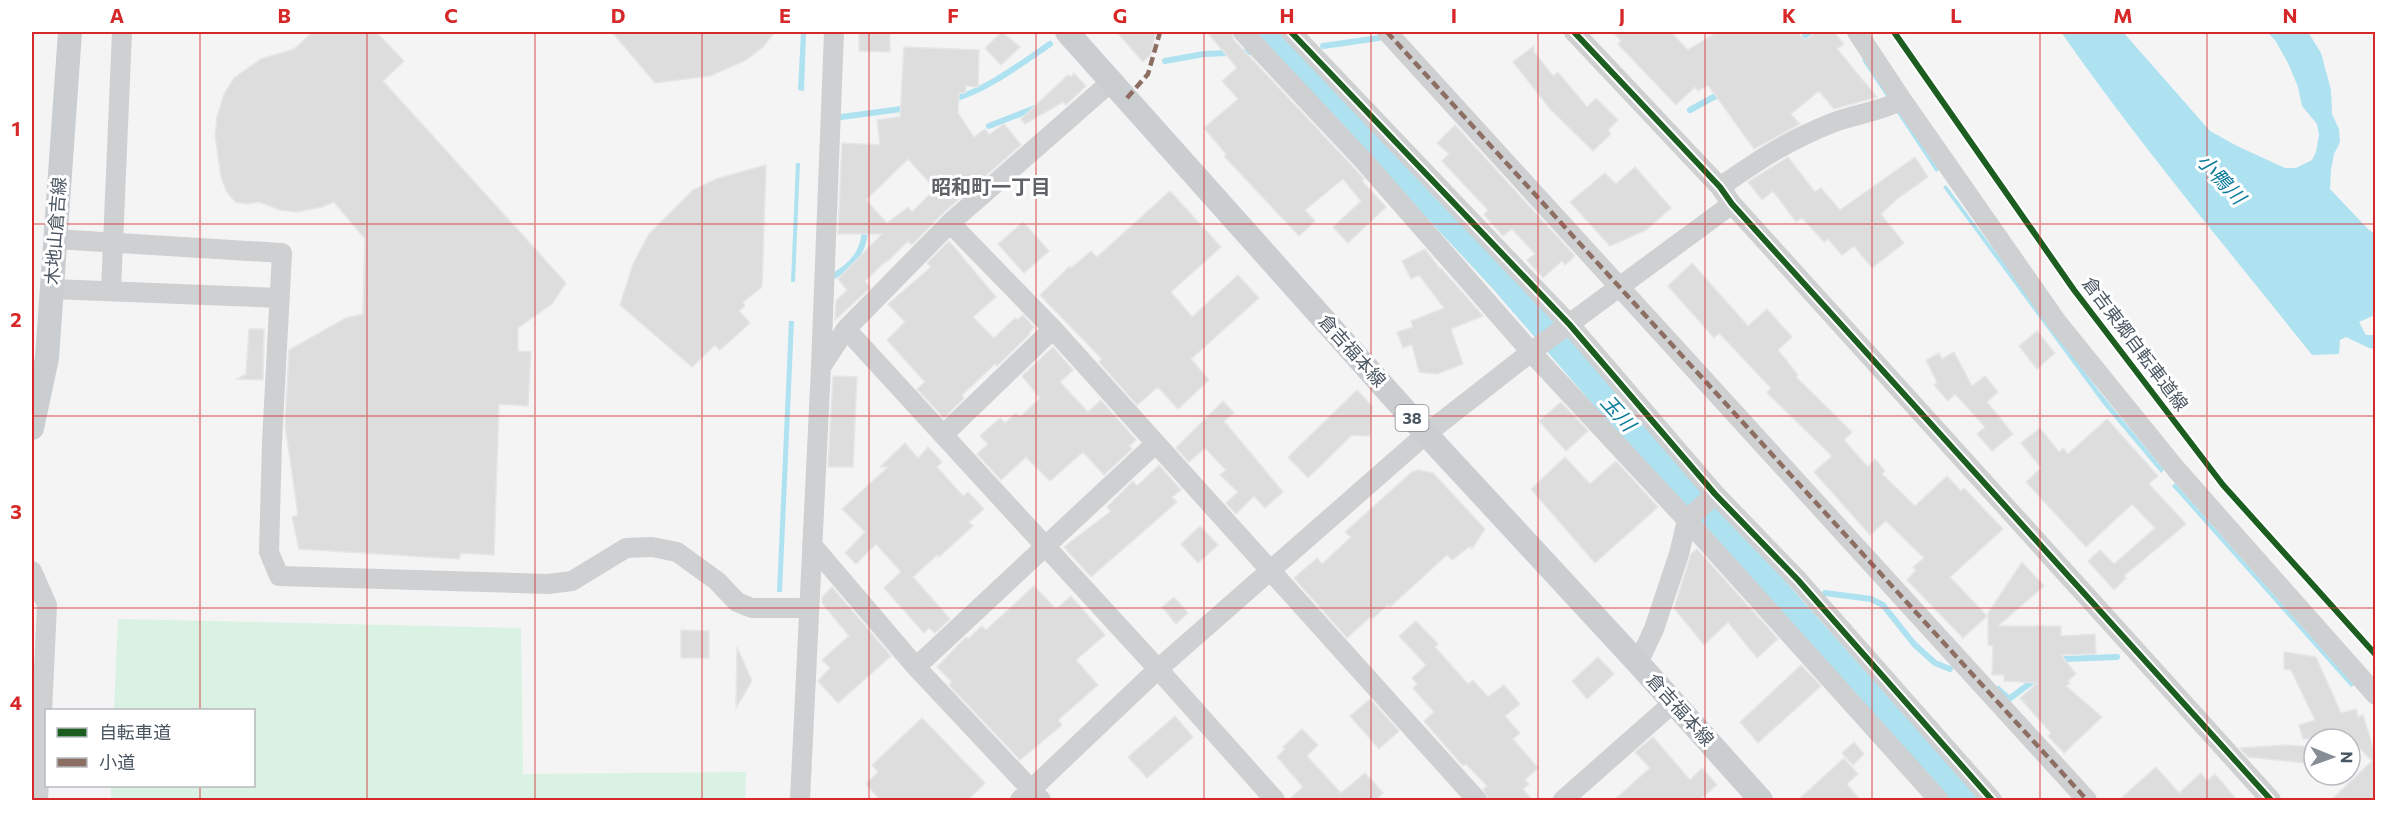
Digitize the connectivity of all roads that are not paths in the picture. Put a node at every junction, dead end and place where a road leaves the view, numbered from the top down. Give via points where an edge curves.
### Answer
1 (70, 32) edge
2 (122, 32) edge
3 (834, 32) edge
4 (1067, 32) edge
5 (1243, 32) edge
6 (1291, 32) edge
7 (1387, 32) edge
8 (1574, 32) edge
9 (1857, 32) edge
10 (1112, 81) junction
11 (1902, 100) junction
12 (1720, 187) junction
13 (1732, 204) junction
14 (950, 223) junction
15 (55, 238) junction
16 (113, 242) junction
17 (1621, 288) junction
18 (52, 289) junction
19 (111, 290) junction
20 (280, 298) junction
21 (1570, 325) junction
22 (846, 329) junction
23 (1053, 329) junction
24 (1531, 352) junction
25 (821, 367) junction
26 (32, 428) edge
27 (1426, 434) junction
28 (943, 435) junction
29 (1155, 444) junction
30 (1715, 494) junction
31 (1687, 520) junction
32 (812, 545) junction
33 (1045, 546) junction
34 (32, 571) edge
35 (1269, 572) junction
36 (809, 608) junction
37 (1638, 663) junction
38 (916, 667) junction
39 (1158, 669) junction
40 (2376, 695) edge
41 (1673, 703) junction
42 (1031, 797) edge
43 (38, 801) edge
44 (800, 801) edge
45 (1275, 801) edge
46 (1477, 801) edge
47 (1563, 801) edge
48 (1761, 801) edge
49 (1940, 801) edge
50 (1992, 801) edge
51 (2087, 801) edge
52 (2271, 801) edge

1 - 15 main road, 木地山倉吉線
2 - 16 street
3 - 25 street
4 - 10 main road, 倉吉福本線 / 38
5 - 24 street via 1363,160
6 - 21 street
7 - 17 street
8 - 12 street
9 - 11 street
10 - 14 street
10 - 27 main road, 倉吉福本線 / 38
11 - 12 street via 1817,129 1768,153
11 - 40 street via 2057,322 2176,469
12 - 13 street
13 - 17 street
13 - 52 street
14 - 22 street
14 - 23 street
15 - 16 street
15 - 18 main road, 木地山倉吉線
16 - 19 street
16 - 20 street via 282,253
17 - 21 street
17 - 51 street
18 - 19 street
18 - 26 main road, 木地山倉吉線 via 47,358
19 - 20 street
20 - 36 street via 269,552 279,576 548,584 572,580 626,548 652,547 677,552 717,581 737,602 752,608
21 - 24 street
21 - 30 street
22 - 25 street
22 - 28 street
23 - 28 street
23 - 29 street
24 - 27 street
24 - 31 street
25 - 32 street
27 - 35 street
27 - 37 main road, 倉吉福本線 / 38
28 - 33 street
29 - 33 street
29 - 35 street
30 - 31 street
30 - 50 street via 1798,580
31 - 37 street via 1654,628
31 - 49 street
32 - 36 street
32 - 38 street
33 - 38 street
33 - 39 street
34 - 43 street via 47,605
35 - 39 street
35 - 46 street
36 - 44 street
37 - 41 main road, 倉吉福本線 / 38
38 - 42 street
39 - 42 street
39 - 45 street
41 - 47 street
41 - 48 main road, 倉吉福本線 / 38

